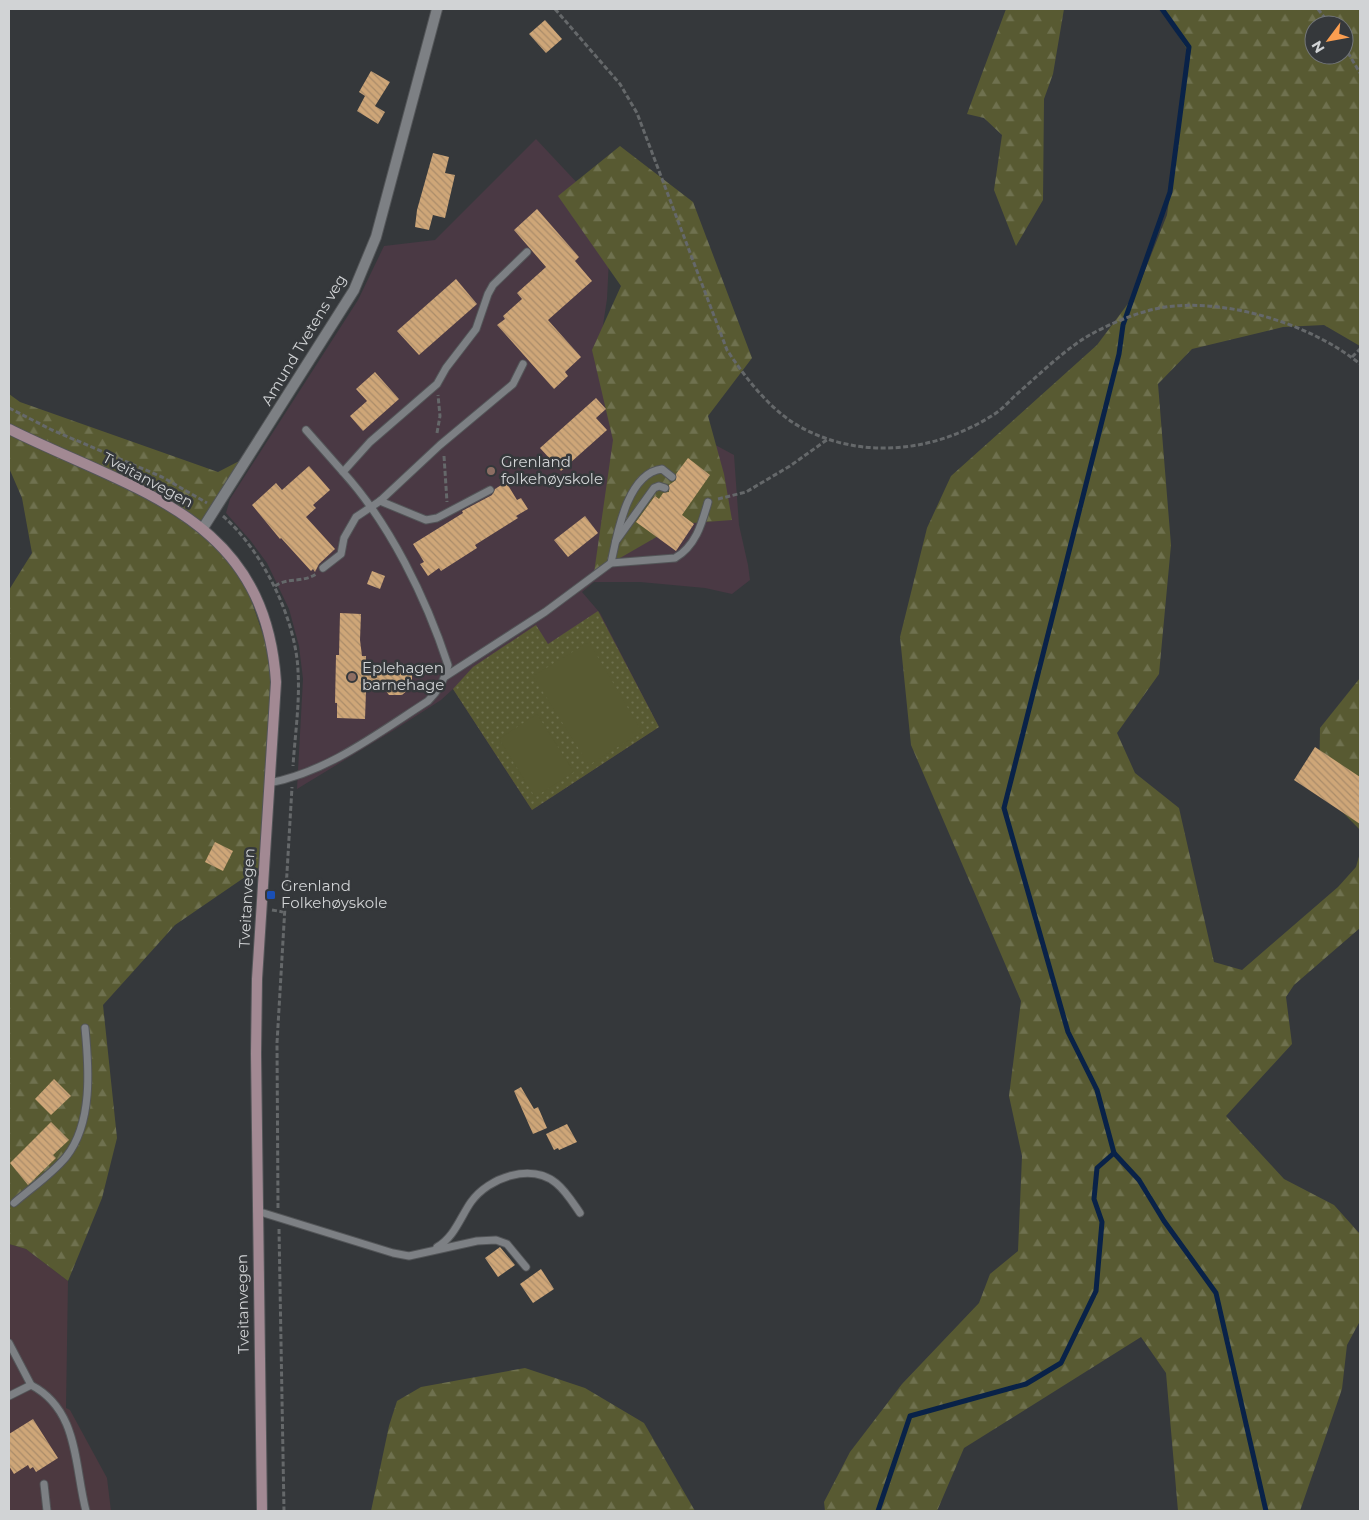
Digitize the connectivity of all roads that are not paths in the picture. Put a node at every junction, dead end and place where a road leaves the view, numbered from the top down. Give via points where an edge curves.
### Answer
1 (437, 9) edge
2 (527, 252) dead end
3 (523, 364) dead end
4 (9, 429) edge
5 (306, 430) dead end
6 (343, 472) junction
7 (672, 477) dead end
8 (665, 488) dead end
9 (490, 490) dead end
10 (380, 501) junction
11 (708, 502) road end
12 (371, 507) junction
13 (203, 528) junction
14 (616, 541) junction
15 (611, 563) junction
16 (323, 568) road end
17 (446, 676) junction
18 (269, 783) junction
19 (85, 1028) dead end
20 (14, 1203) dead end
21 (257, 1210) junction
22 (580, 1213) dead end
23 (426, 1253) junction
24 (526, 1267) dead end
25 (9, 1343) edge
26 (31, 1385) junction
27 (9, 1396) edge
28 (44, 1484) dead end
29 (48, 1511) edge
30 (86, 1511) edge
31 (262, 1511) edge

1 - 13 street, Amund Tvetens veg via 376,237 354,290
2 - 6 lane via 493,285 476,330 436,384 370,442
3 - 10 lane via 513,384
4 - 13 main road, Tveitanvegen via 128,483
5 - 6 lane
6 - 12 lane
7 - 14 lane via 662,469 643,477 623,512
8 - 14 lane via 654,488
9 - 10 lane via 448,513 426,520
10 - 12 lane
11 - 15 lane via 700,528 682,554 675,558
12 - 16 lane via 348,527 341,554
12 - 17 lane via 400,556 433,624 448,665
13 - 18 main road, Tveitanvegen via 232,557 246,577 267,623 274,652 276,682
14 - 15 lane
15 - 17 lane via 546,612
17 - 18 lane via 428,701 326,765 292,779
18 - 21 main road, Tveitanvegen via 257,979
19 - 20 lane via 86,1101 76,1142 56,1168
21 - 23 lane via 393,1253 409,1256
21 - 31 main road, Tveitanvegen
22 - 23 lane via 556,1183 541,1174 508,1176 482,1190 447,1239
23 - 24 lane via 496,1240 507,1244
25 - 26 lane
26 - 27 lane
26 - 30 lane via 46,1393 64,1418 73,1440
28 - 29 lane

